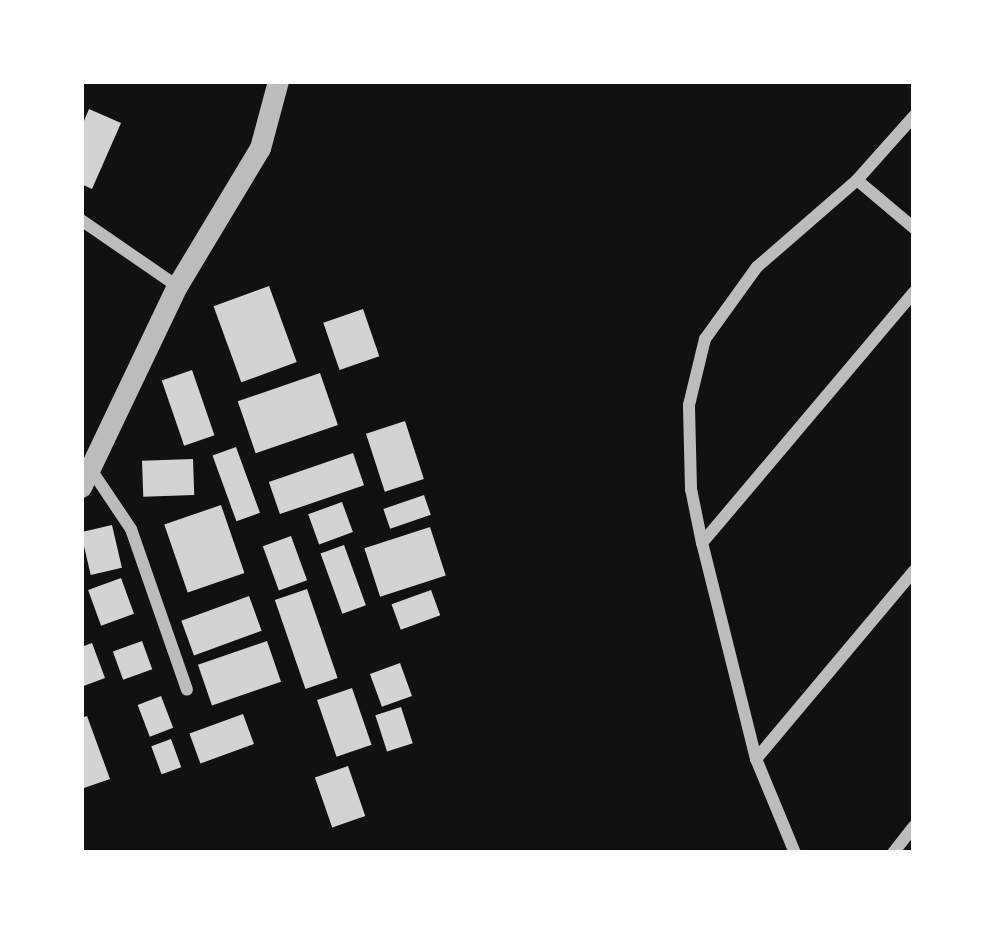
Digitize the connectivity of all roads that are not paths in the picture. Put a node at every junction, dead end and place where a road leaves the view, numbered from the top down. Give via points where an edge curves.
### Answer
1 (278, 81) edge
2 (914, 116) edge
3 (857, 180) junction
4 (81, 220) edge
5 (914, 228) edge
6 (177, 286) junction
7 (914, 292) edge
8 (85, 477) edge
9 (702, 543) junction
10 (914, 571) edge
11 (188, 691) dead end
12 (756, 759) junction
13 (914, 826) edge
14 (795, 853) edge
15 (893, 853) edge

1 - 6 street via 260,148
2 - 3 street
3 - 5 street
3 - 9 street via 757,267 705,339 689,405
4 - 6 street
6 - 8 street
7 - 9 street
8 - 11 street via 130,529
9 - 12 street
10 - 12 street
12 - 14 street
13 - 15 street

